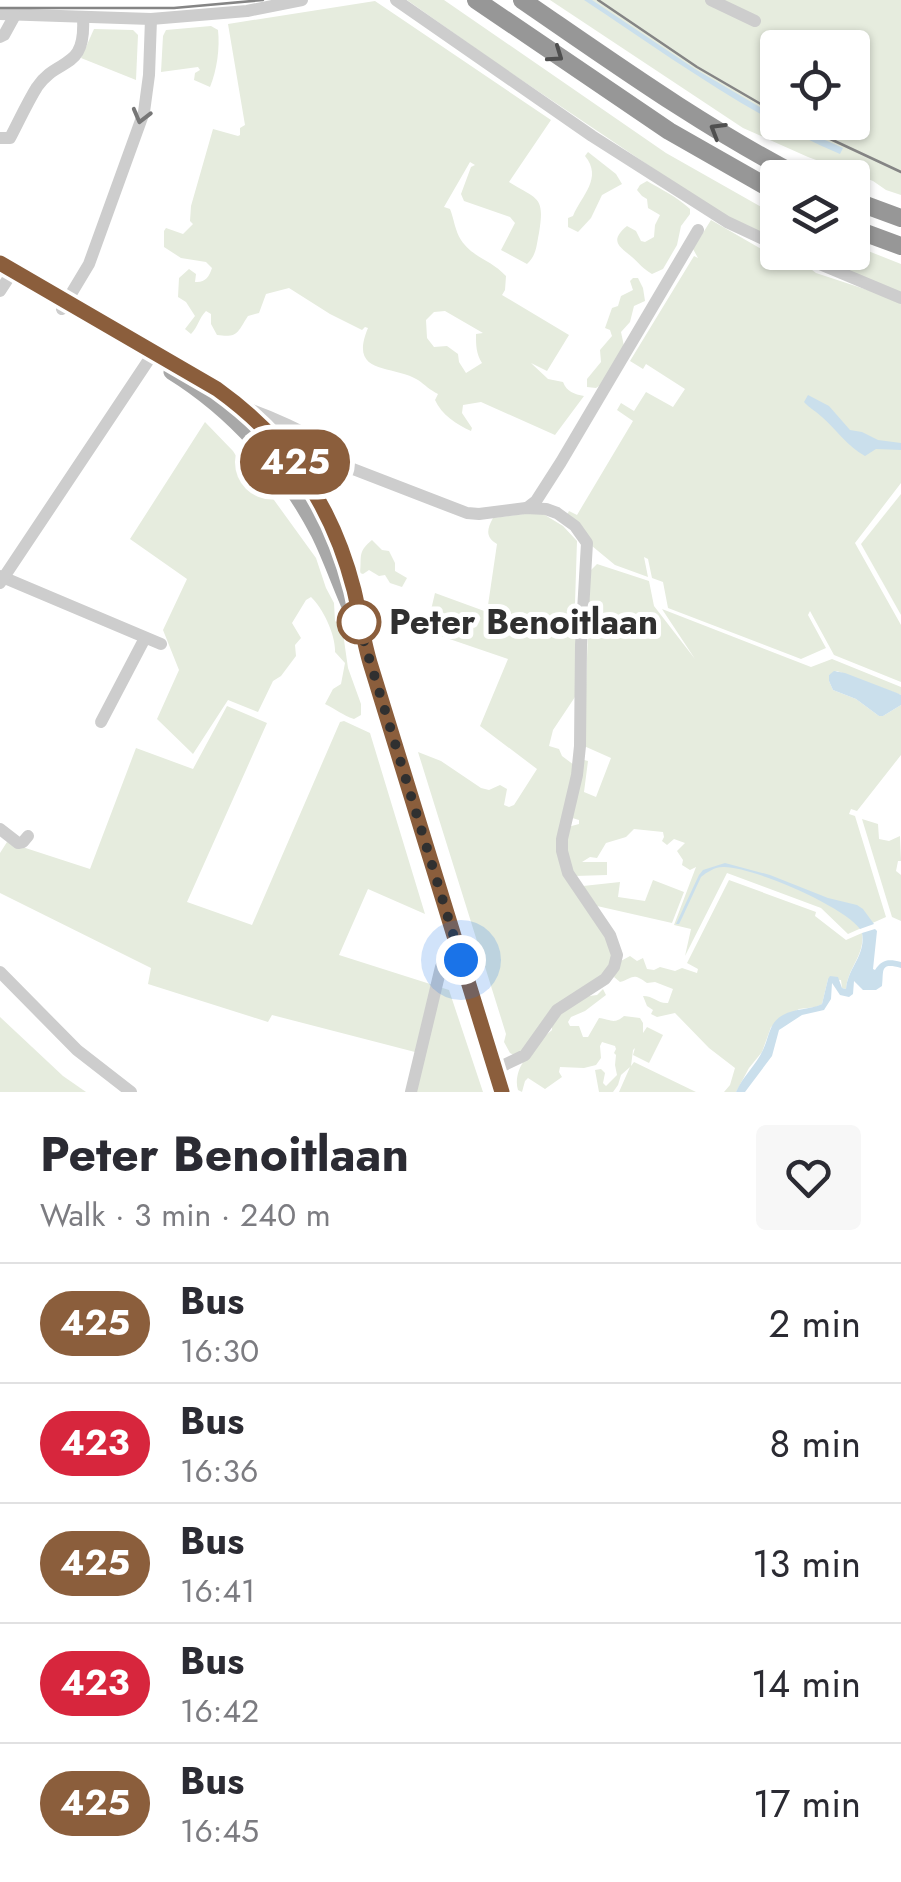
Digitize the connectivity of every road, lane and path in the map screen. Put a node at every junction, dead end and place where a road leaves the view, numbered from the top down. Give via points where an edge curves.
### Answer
1 (302, 0) edge
2 (396, 0) edge
3 (476, 0) edge
4 (522, 0) edge
5 (711, 0) edge
6 (7, 15) edge
7 (84, 18) junction
8 (151, 19) junction
9 (754, 21) dead end
10 (0, 37) edge
11 (0, 138) edge
12 (767, 160) edge
13 (760, 183) edge
14 (870, 207) edge
15 (901, 218) edge
16 (698, 230) dead end
17 (870, 235) edge
18 (760, 238) edge
19 (901, 246) edge
20 (834, 270) edge
21 (4, 275) edge
22 (901, 298) edge
23 (64, 305) junction
24 (152, 356) junction
25 (241, 406) junction
26 (337, 472) junction
27 (311, 484) junction
28 (295, 494) junction
29 (526, 508) junction
30 (1, 579) edge
31 (362, 635) junction
32 (145, 638) junction
33 (161, 644) dead end
34 (101, 722) dead end
35 (0, 829) edge
36 (28, 836) dead end
37 (461, 960) junction
38 (0, 972) edge
39 (496, 1069) junction
40 (132, 1092) edge
41 (411, 1092) edge
42 (502, 1092) edge

1 - 8 street
2 - 18 street via 594,138
3 -> 13 highway via 669,131
12 -> 4 highway
5 - 9 street
6 - 7 street
6 - 10 street
7 - 8 street
7 - 11 street via 75,58 40,83 10,138
8 -> 23 street via 144,112 89,264
14 - 15 highway
16 - 29 street via 542,492
17 - 19 highway
20 - 22 street
21 - 23 main road
23 - 24 main road
24 - 25 main road
24 - 28 main road via 246,432
24 - 30 street
25 - 26 street via 317,441
25 - 27 main road
26 - 27 street
26 - 29 street via 363,471 467,513
27 - 28 street
27 - 31 main road via 342,550
28 - 31 main road
29 - 39 street via 557,513 587,543 580,746 562,851 617,955 608,977 557,1010 525,1055
30 - 32 street
31 - 37 main road
32 - 33 street
32 - 34 street
35 - 36 street via 18,843
37 - 39 main road
37 - 41 street via 441,967
38 - 40 street via 77,1050
39 - 42 main road

